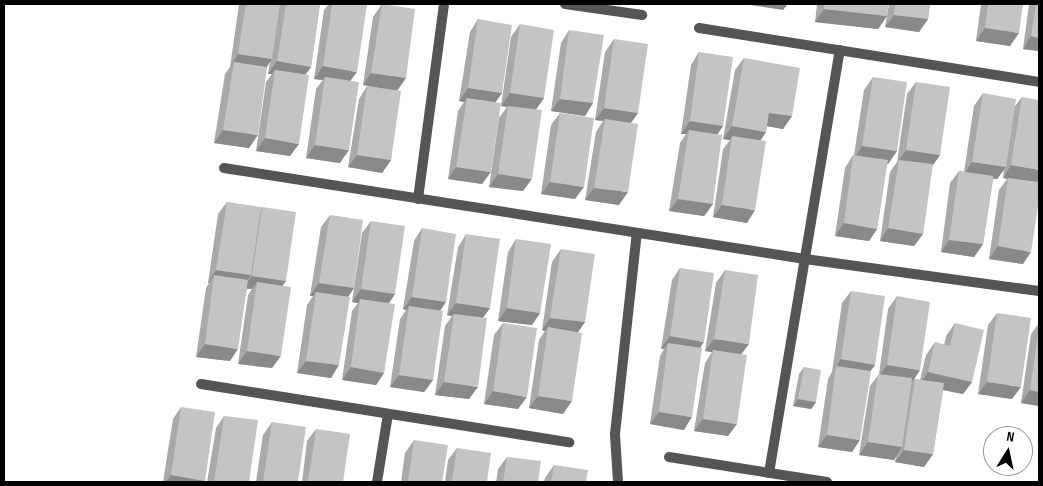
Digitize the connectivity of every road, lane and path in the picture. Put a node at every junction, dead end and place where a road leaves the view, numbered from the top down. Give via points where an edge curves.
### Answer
1 (444, 4) edge
2 (566, 4) edge
3 (642, 15) dead end
4 (699, 28) dead end
5 (840, 50) junction
6 (1039, 82) edge
7 (224, 168) dead end
8 (418, 199) junction
9 (637, 233) junction
10 (805, 259) junction
11 (1039, 291) edge
12 (202, 384) dead end
13 (388, 414) junction
14 (569, 442) dead end
15 (669, 456) dead end
16 (769, 473) junction
17 (378, 482) edge
18 (618, 482) edge
19 (826, 482) edge

1 - 8 street
2 - 3 street
4 - 5 street
5 - 6 street
5 - 10 street
7 - 8 street
8 - 9 street
9 - 10 street
9 - 18 street via 615,434
10 - 11 street
10 - 16 street
12 - 13 street
13 - 14 street
13 - 17 street
15 - 16 street
16 - 19 street

